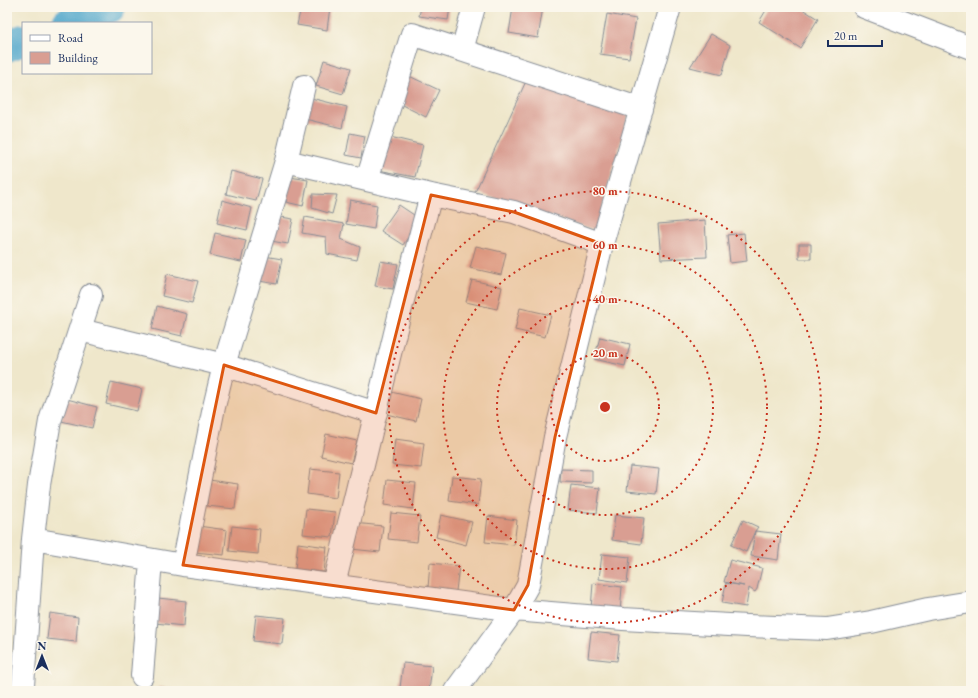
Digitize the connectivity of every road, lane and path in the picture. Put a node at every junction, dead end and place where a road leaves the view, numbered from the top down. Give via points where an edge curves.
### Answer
1 (474, 7) edge
2 (670, 7) edge
3 (864, 7) edge
4 (971, 48) edge
5 (462, 50) junction
6 (304, 86) dead end
7 (641, 109) junction
8 (286, 161) junction
9 (367, 180) junction
10 (431, 195) junction
11 (602, 244) junction
12 (91, 295) dead end
13 (80, 330) junction
14 (224, 365) junction
15 (376, 413) junction
16 (32, 539) junction
17 (151, 560) junction
18 (183, 565) junction
19 (334, 585) junction
20 (971, 602) edge
21 (514, 610) junction
22 (142, 676) dead end
23 (23, 691) edge
24 (455, 691) edge

1 - 5 street
2 - 7 street
3 - 4 street
5 - 7 street
5 - 9 street via 412,34
6 - 8 street
7 - 11 street
8 - 9 street
8 - 14 street
9 - 10 street
10 - 11 street via 514,212
10 - 15 street
11 - 21 street via 555,437 528,585
12 - 13 street
13 - 14 street
13 - 16 street via 50,421 38,485
14 - 15 street
14 - 18 street
15 - 19 street
16 - 17 street
16 - 23 street
17 - 18 street
17 - 22 street
18 - 19 street
19 - 21 street
20 - 21 street via 827,629 623,619
21 - 24 street

